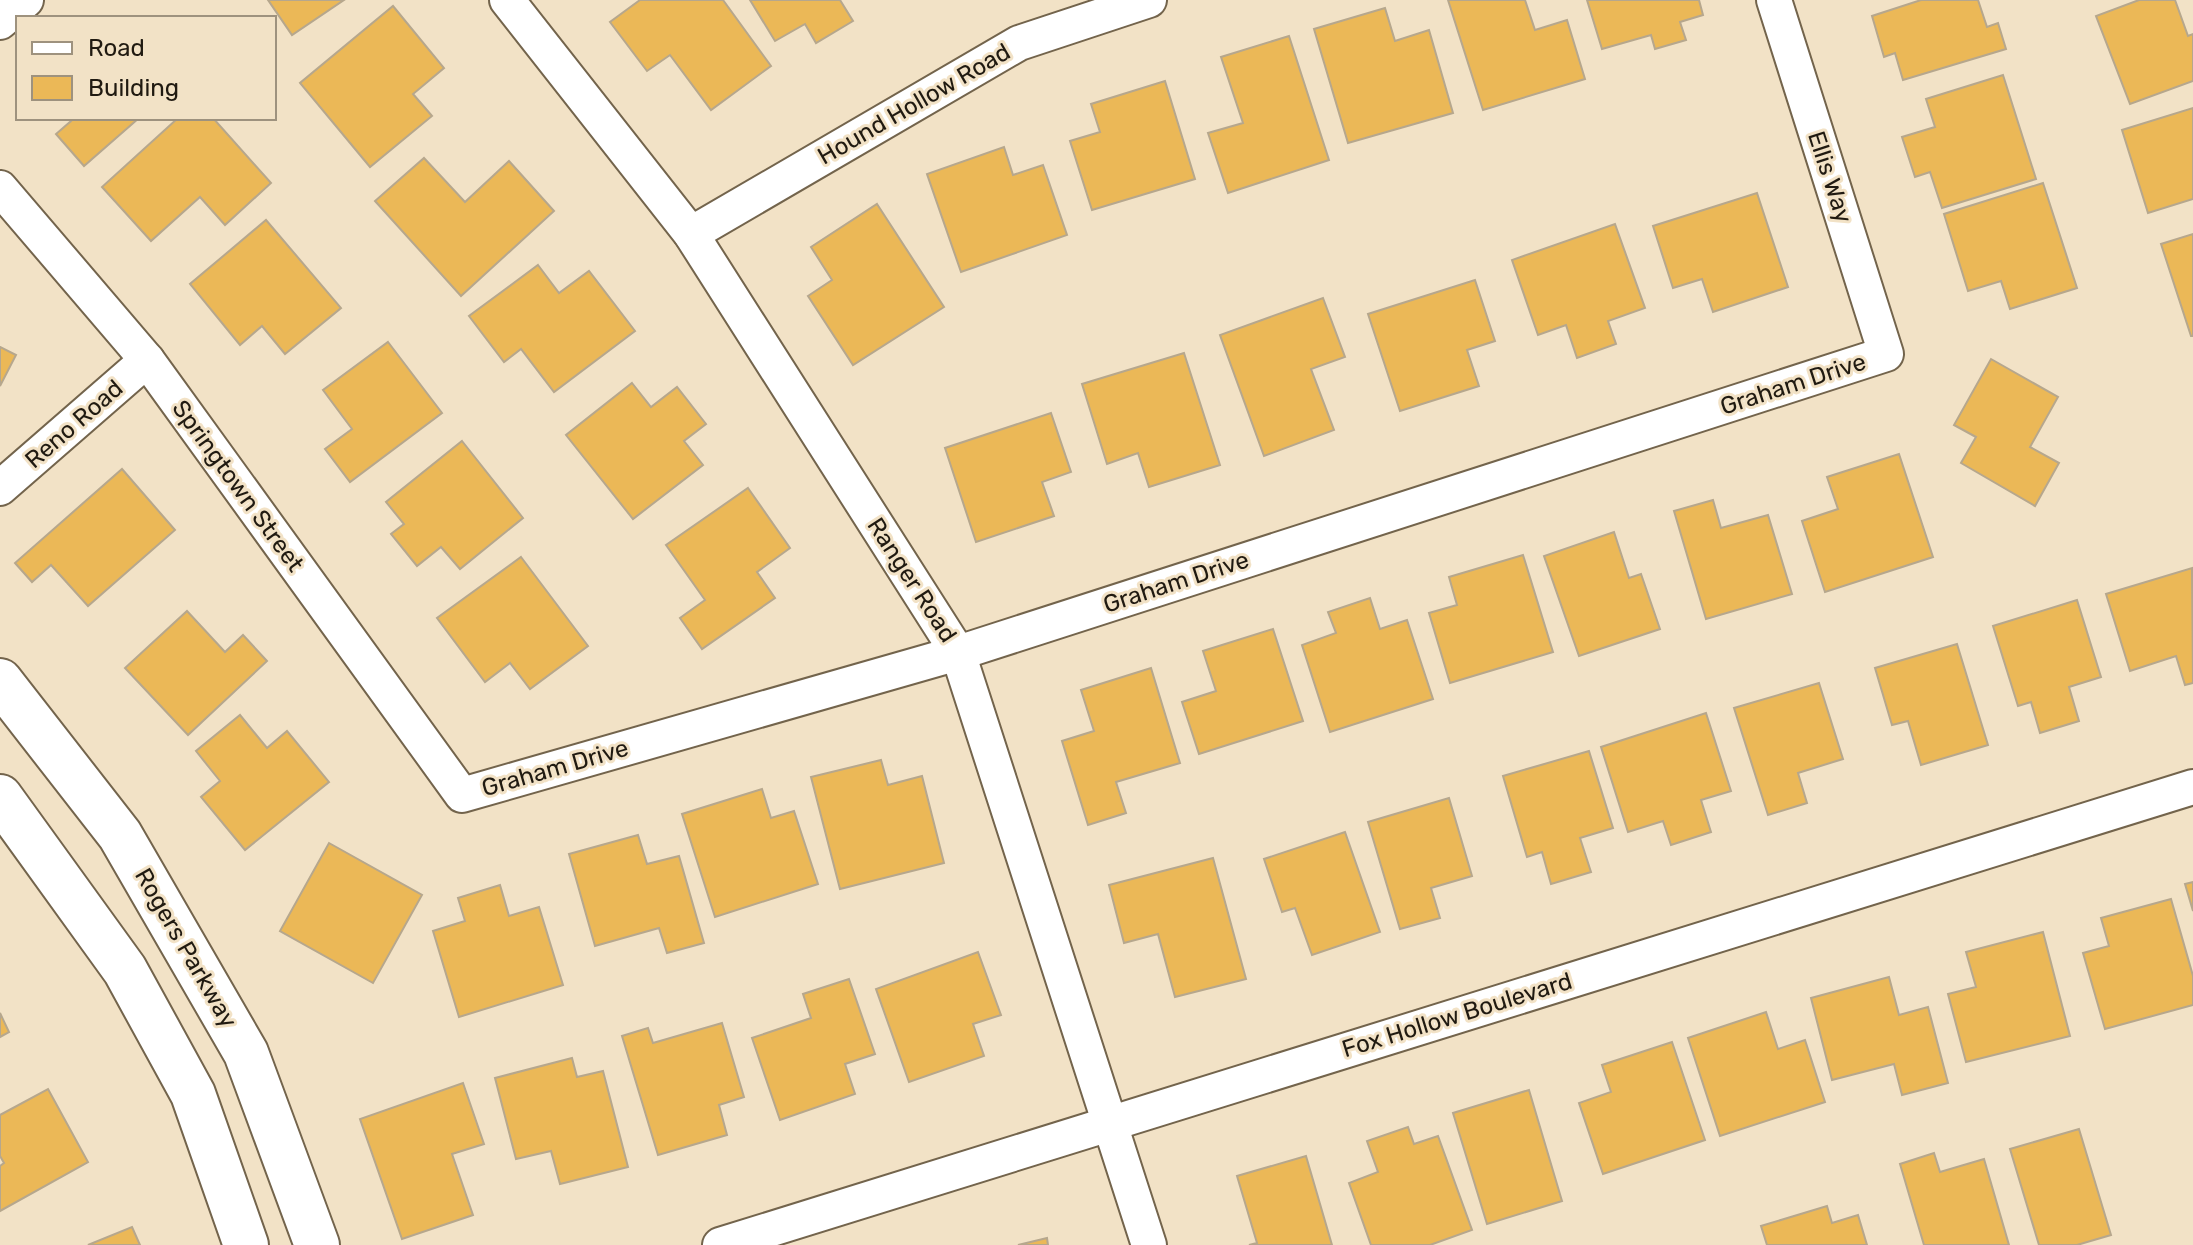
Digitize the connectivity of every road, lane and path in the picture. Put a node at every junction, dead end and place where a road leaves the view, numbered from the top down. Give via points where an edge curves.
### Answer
1 (26, 0) edge
2 (507, 0) edge
3 (1149, 0) edge
4 (1774, 0) edge
5 (0, 22) edge
6 (0, 188) edge
7 (691, 234) junction
8 (1886, 354) joint
9 (147, 360) junction
10 (0, 488) edge
11 (958, 653) junction
12 (0, 681) edge
13 (2193, 787) edge
14 (462, 795) joint
15 (0, 797) edge
16 (1110, 1123) junction
17 (246, 1245) edge
18 (317, 1245) edge
19 (720, 1245) edge
20 (1149, 1245) edge

1 - 5 street
2 - 7 street, Ranger Road
3 - 7 street, Hound Hollow Road via 1019,43
4 - 8 street, Ellis Way
6 - 9 street, Springtown Street
7 - 11 street, Ranger Road
8 - 11 street, Graham Drive
9 - 10 street, Reno Road
9 - 14 street, Springtown Street
11 - 14 street, Graham Drive
11 - 16 street, Ranger Road
12 - 18 street, Rogers Parkway via 120,835 246,1053
13 - 16 street, Fox Hollow Boulevard
15 - 17 street via 125,970 193,1094
16 - 19 street, Fox Hollow Boulevard
16 - 20 street, Ranger Road

